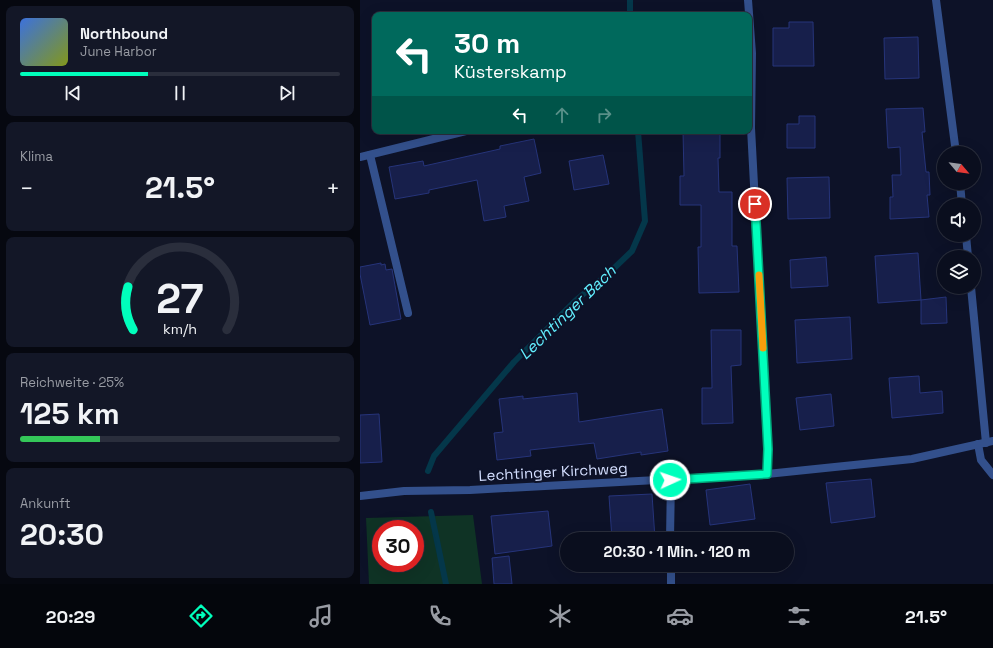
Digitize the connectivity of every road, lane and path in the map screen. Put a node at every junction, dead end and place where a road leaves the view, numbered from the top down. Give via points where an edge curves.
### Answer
1 (748, 0) edge
2 (936, 0) edge
3 (749, 12) edge
4 (454, 134) edge
5 (751, 134) edge
6 (955, 146) edge
7 (370, 155) junction
8 (360, 157) edge
9 (972, 294) edge
10 (408, 313) dead end
11 (986, 443) edge
12 (767, 474) junction
13 (993, 475) edge
14 (670, 480) junction
15 (360, 496) edge
16 (670, 532) edge
17 (670, 572) edge
18 (671, 584) edge

1 - 3 street
2 - 6 street
4 - 7 street
5 - 12 street via 768,449
7 - 8 street
7 - 10 street
9 - 11 street
11 - 12 street, Lechtinger Kirchweg via 912,459
11 - 13 street via 981,460
12 - 14 street, Lechtinger Kirchweg
14 - 15 street, Lechtinger Kirchweg via 404,491
14 - 16 street
17 - 18 street

